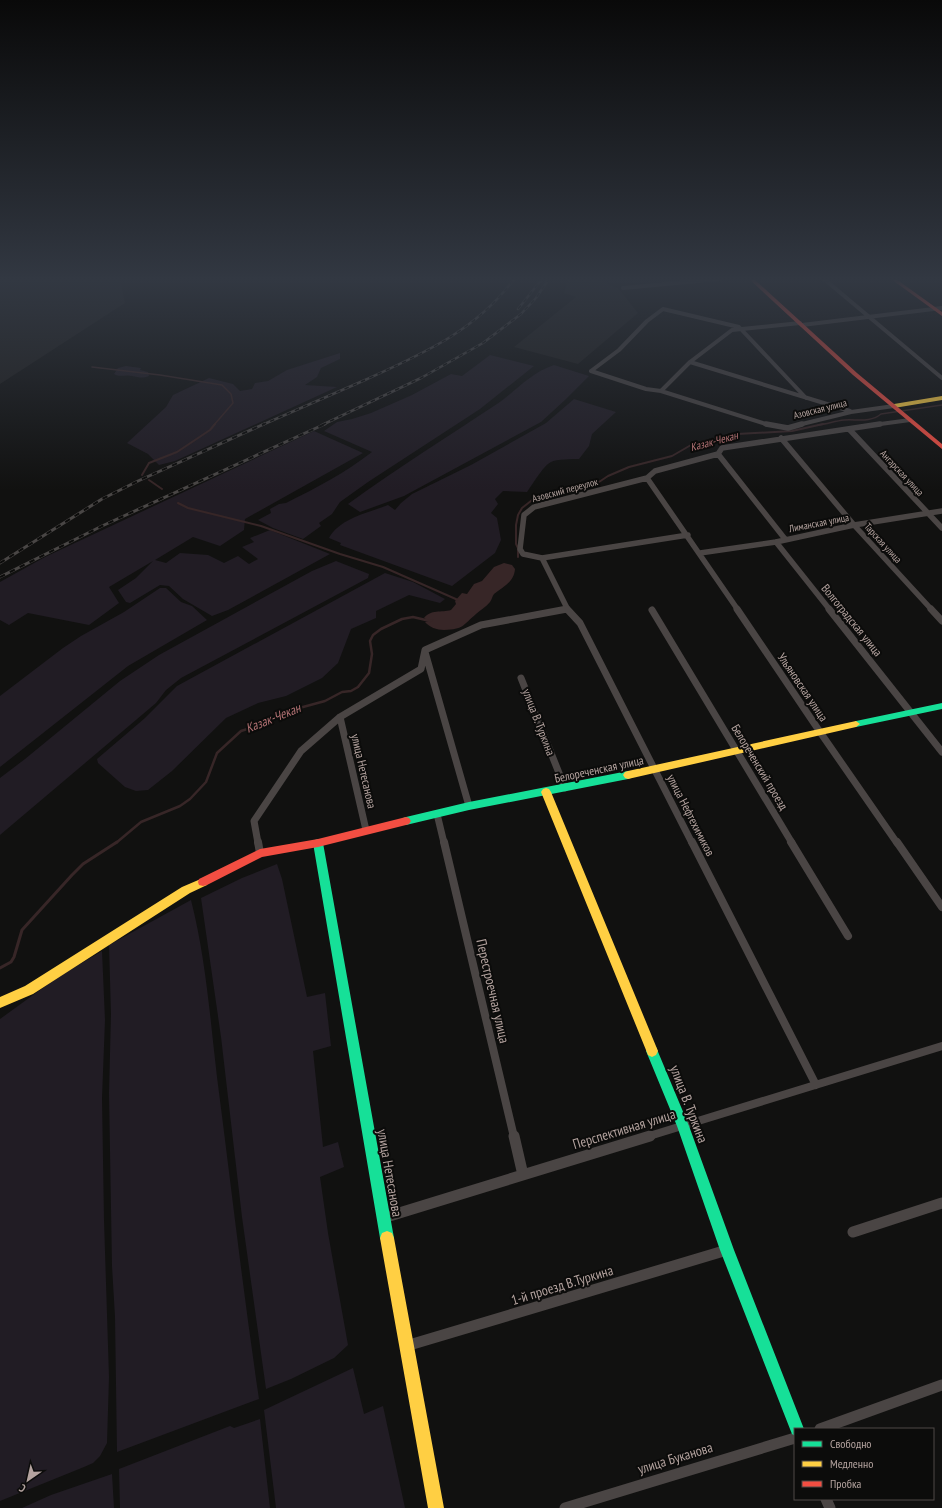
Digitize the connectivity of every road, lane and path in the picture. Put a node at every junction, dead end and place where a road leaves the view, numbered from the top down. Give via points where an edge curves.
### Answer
1 (620, 349) edge
2 (707, 349) edge
3 (761, 349) edge
4 (828, 349) edge
5 (908, 349) edge
6 (690, 362) junction
7 (942, 378) edge
8 (661, 391) junction
9 (806, 398) junction
10 (942, 398) edge
11 (896, 407) junction
12 (851, 412) junction
13 (908, 418) junction
14 (848, 430) junction
15 (781, 438) junction
16 (942, 447) edge
17 (718, 454) junction
18 (647, 478) junction
19 (942, 511) edge
20 (927, 513) junction
21 (854, 525) junction
22 (942, 528) edge
23 (688, 535) junction
24 (785, 539) junction
25 (776, 542) junction
26 (700, 553) junction
27 (542, 558) junction
28 (567, 609) junction
29 (652, 610) dead end
30 (942, 621) edge
31 (425, 650) junction
32 (522, 678) dead end
33 (942, 706) edge
34 (912, 712) junction
35 (340, 717) junction
36 (820, 732) junction
37 (737, 750) junction
38 (942, 752) edge
39 (654, 770) junction
40 (565, 788) junction
41 (546, 792) junction
42 (469, 806) junction
43 (437, 814) junction
44 (366, 830) junction
45 (318, 843) junction
46 (260, 852) junction
47 (942, 907) edge
48 (848, 936) dead end
49 (0, 1003) edge
50 (942, 1046) edge
51 (816, 1085) junction
52 (683, 1126) junction
53 (523, 1175) junction
54 (942, 1203) edge
55 (383, 1218) junction
56 (853, 1232) dead end
57 (727, 1250) junction
58 (406, 1346) junction
59 (942, 1385) edge
60 (797, 1428) edge
61 (823, 1428) edge
62 (794, 1438) edge
63 (436, 1508) edge
64 (565, 1508) edge

1 - 8 street, Азовская улица via 591,371 646,389
2 - 6 street
3 - 9 street
4 - 11 street
5 - 7 street
6 - 8 street
6 - 9 street
8 - 12 street, Азовская улица via 771,426 788,428
9 - 12 street
10 - 11 street, Азовская улица
11 - 12 street, Азовская улица
11 - 13 street
13 - 14 street, Азовский переулок
13 - 16 street
14 - 15 street, Азовский переулок
14 - 20 street, Ангарская улица
15 - 17 street, Азовский переулок via 722,448
15 - 21 street, Тарская улица
17 - 18 street, Азовский переулок via 655,471
17 - 24 street
18 - 23 street, Ульяновская улица
18 - 27 street, Азовский переулок via 534,507 528,511 524,515 520,549 523,554
19 - 20 street, Лиманская улица
20 - 21 street, Лиманская улица
20 - 22 street, Ангарская улица
21 - 24 street, Лиманская улица
21 - 30 street, Тарская улица
23 - 26 street, Ульяновская улица
23 - 27 street
24 - 25 street, Лиманская улица
25 - 26 street, Лиманская улица
25 - 34 street, Волгоградская улица
26 - 36 street, Ульяновская улица
27 - 28 street, улица Нефтехимиков
28 - 31 street via 481,625
28 - 39 street, улица Нефтехимиков via 580,623
29 - 37 street, Белореченский проезд
31 - 35 street via 421,669
31 - 42 street
32 - 40 street, улица В. Туркина
33 - 34 street, Белореченская улица
34 - 36 street, Белореченская улица
34 - 38 street, Волгоградская улица
35 - 44 street, улица Нетесанова
35 - 46 street via 301,752 254,821
36 - 37 street, Белореченская улица
36 - 47 street, Ульяновская улица
37 - 39 street, Белореченская улица
37 - 48 street, Белореченский проезд
39 - 40 street, Белореченская улица
39 - 51 street, улица Нефтехимиков
40 - 41 street, Белореченская улица
41 - 42 street, Белореченская улица
41 - 52 street, улица В. Туркина
42 - 43 street, Белореченская улица
43 - 44 street, Белореченская улица
43 - 53 street, Перестроечная улица
44 - 45 street, Белореченская улица
45 - 46 street, Белореченская улица
45 - 55 street, улица Нетесанова
46 - 49 street, Белореченская улица via 186,890 29,990
50 - 51 street, Перспективная улица
51 - 52 street, Перспективная улица
52 - 53 street, Перспективная улица
52 - 57 street, улица В. Туркина
53 - 55 street, Перспективная улица
54 - 56 street
55 - 58 street, улица Нетесанова
57 - 58 street, 1-й проезд В.Туркина
57 - 60 street, улица В. Туркина
58 - 63 street, улица Нетесанова
59 - 61 street
62 - 64 street, улица Буканова

